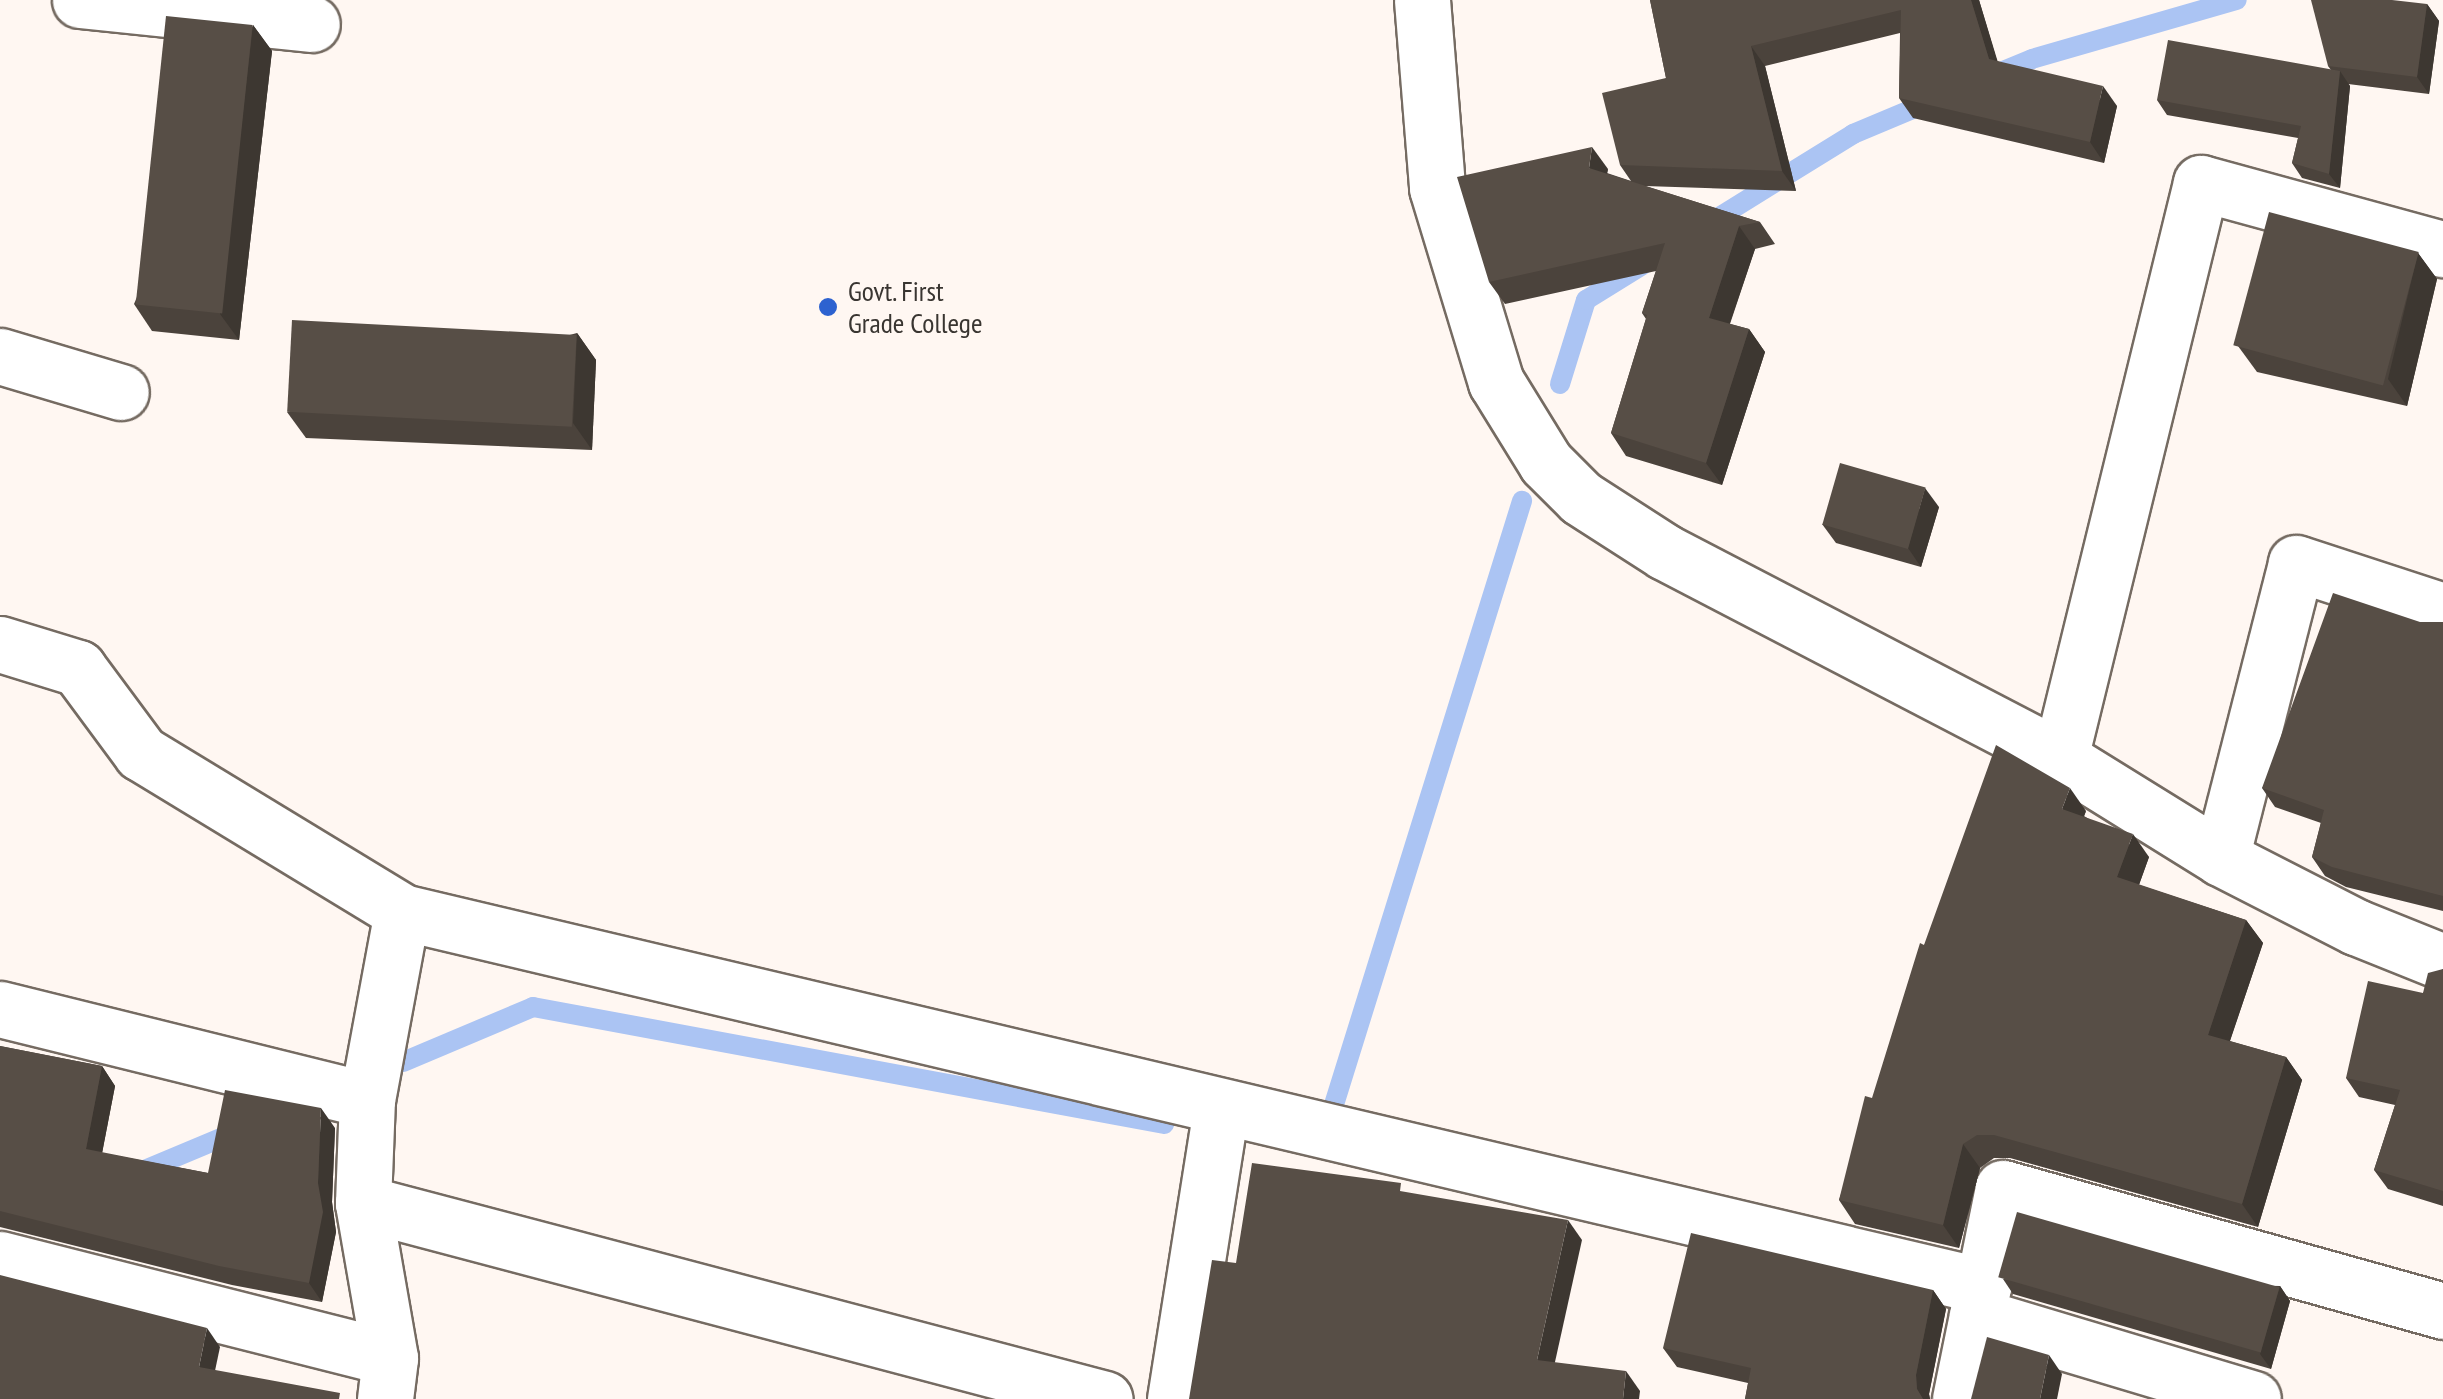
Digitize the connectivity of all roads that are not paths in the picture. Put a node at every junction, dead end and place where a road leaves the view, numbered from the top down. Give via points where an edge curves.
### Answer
1 (80, 0) edge
2 (1422, 0) edge
3 (312, 24) dead end
4 (2443, 249) edge
5 (0, 356) edge
6 (122, 392) dead end
7 (2443, 611) edge
8 (0, 644) edge
9 (2060, 758) junction
10 (2221, 858) junction
11 (402, 912) junction
12 (2443, 962) edge
13 (0, 1009) edge
14 (368, 1097) junction
15 (1221, 1108) junction
16 (364, 1203) junction
17 (0, 1258) edge
18 (1980, 1301) junction
19 (2443, 1311) edge
20 (388, 1379) edge
21 (1106, 1399) edge
22 (1176, 1399) edge
23 (1960, 1399) edge
24 (2252, 1399) edge

1 - 3 street
2 - 9 street via 1437,188 1496,382 1546,463 1619,526
4 - 9 street via 2201,183
5 - 6 street
7 - 10 street via 2296,563
8 - 11 street via 78,668 141,753
9 - 10 street
10 - 12 street
11 - 14 street
11 - 15 street
13 - 14 street
14 - 16 street
15 - 18 street
15 - 22 street
16 - 20 street
16 - 21 street
17 - 20 street
18 - 19 street via 2003,1188
18 - 23 street
18 - 24 street

